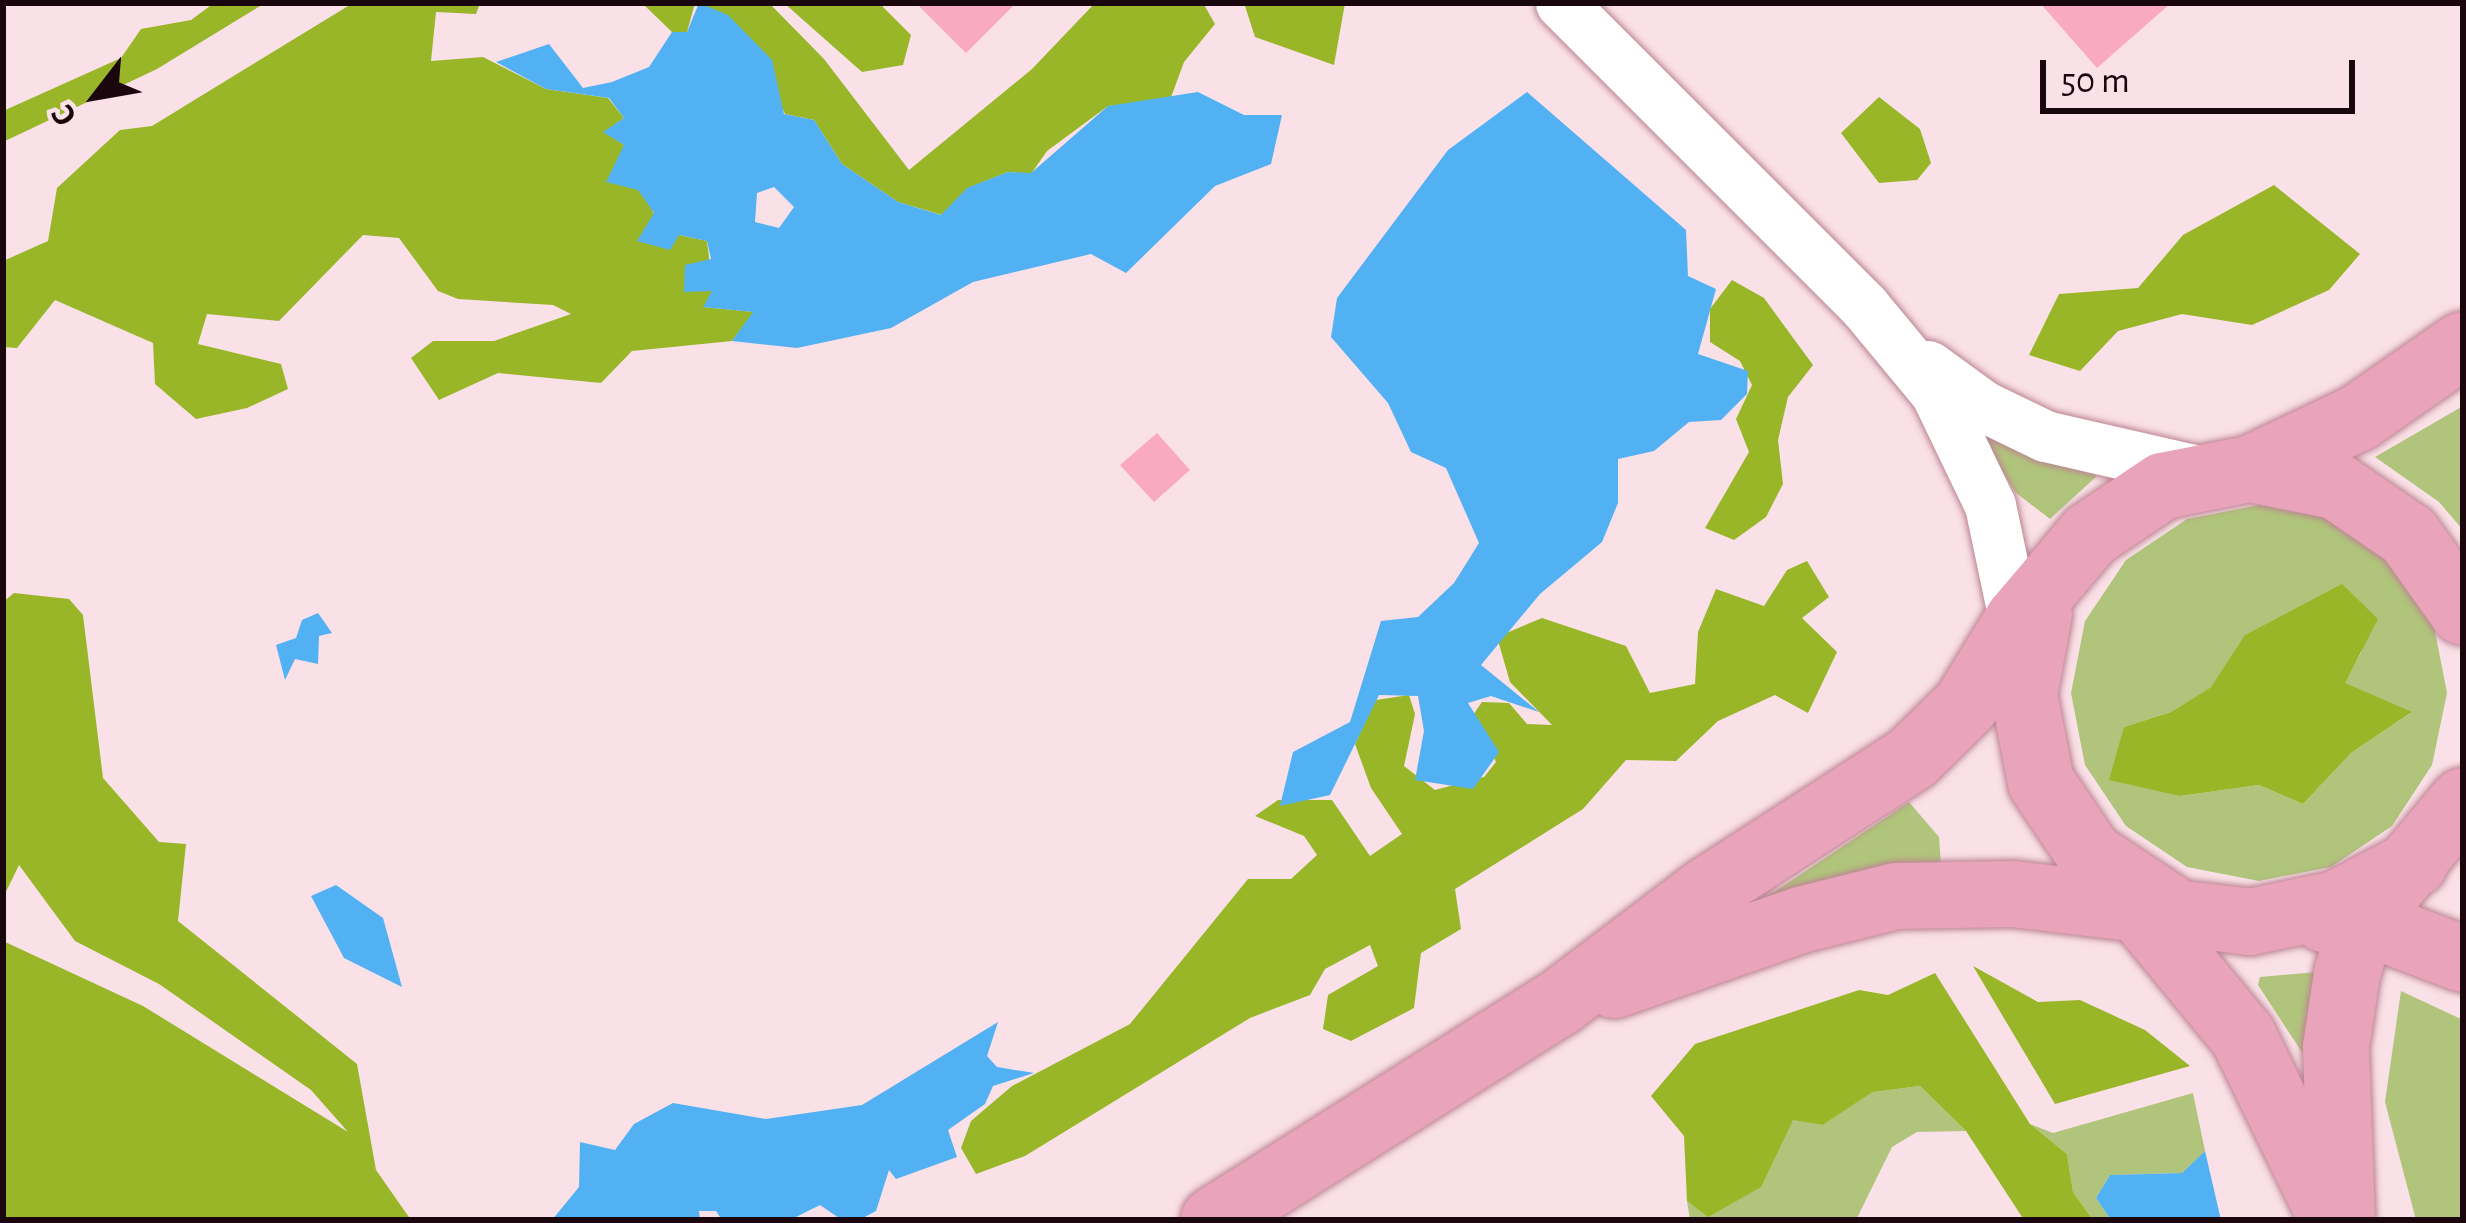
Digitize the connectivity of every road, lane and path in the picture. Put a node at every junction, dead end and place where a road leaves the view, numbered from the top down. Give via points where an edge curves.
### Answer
1 (1561, 3) edge
2 (1887, 330) junction
3 (2463, 345) edge
4 (2228, 471) junction
5 (2062, 570) junction
6 (2463, 612) edge
7 (2018, 620) junction
8 (2024, 695) junction
9 (2463, 801) edge
10 (2415, 863) junction
11 (2174, 915) junction
12 (2294, 917) junction
13 (2363, 921) junction
14 (2463, 959) edge
15 (1559, 1003) junction
16 (1214, 1220) edge
17 (2329, 1220) edge
18 (2342, 1220) edge

1 - 2 street
2 - 4 street via 1983,406 2045,436
2 - 7 street via 1936,393 1965,449 1990,505
3 - 4 main road via 2323,438
4 - 5 main road via 2124,507
4 - 6 main road via 2336,486 2375,508 2409,536
5 - 7 main road
5 - 8 main road via 2028,651
7 - 8 street
7 - 15 main road via 1966,705 1912,758 1705,892
8 - 11 main road via 2041,782 2090,855
9 - 10 main road
10 - 12 main road
10 - 13 main road
11 - 12 main road
11 - 15 main road via 2013,894 1896,896
11 - 17 main road via 2317,1180
12 - 13 main road
13 - 14 main road
13 - 18 main road via 2336,1047
15 - 16 main road

